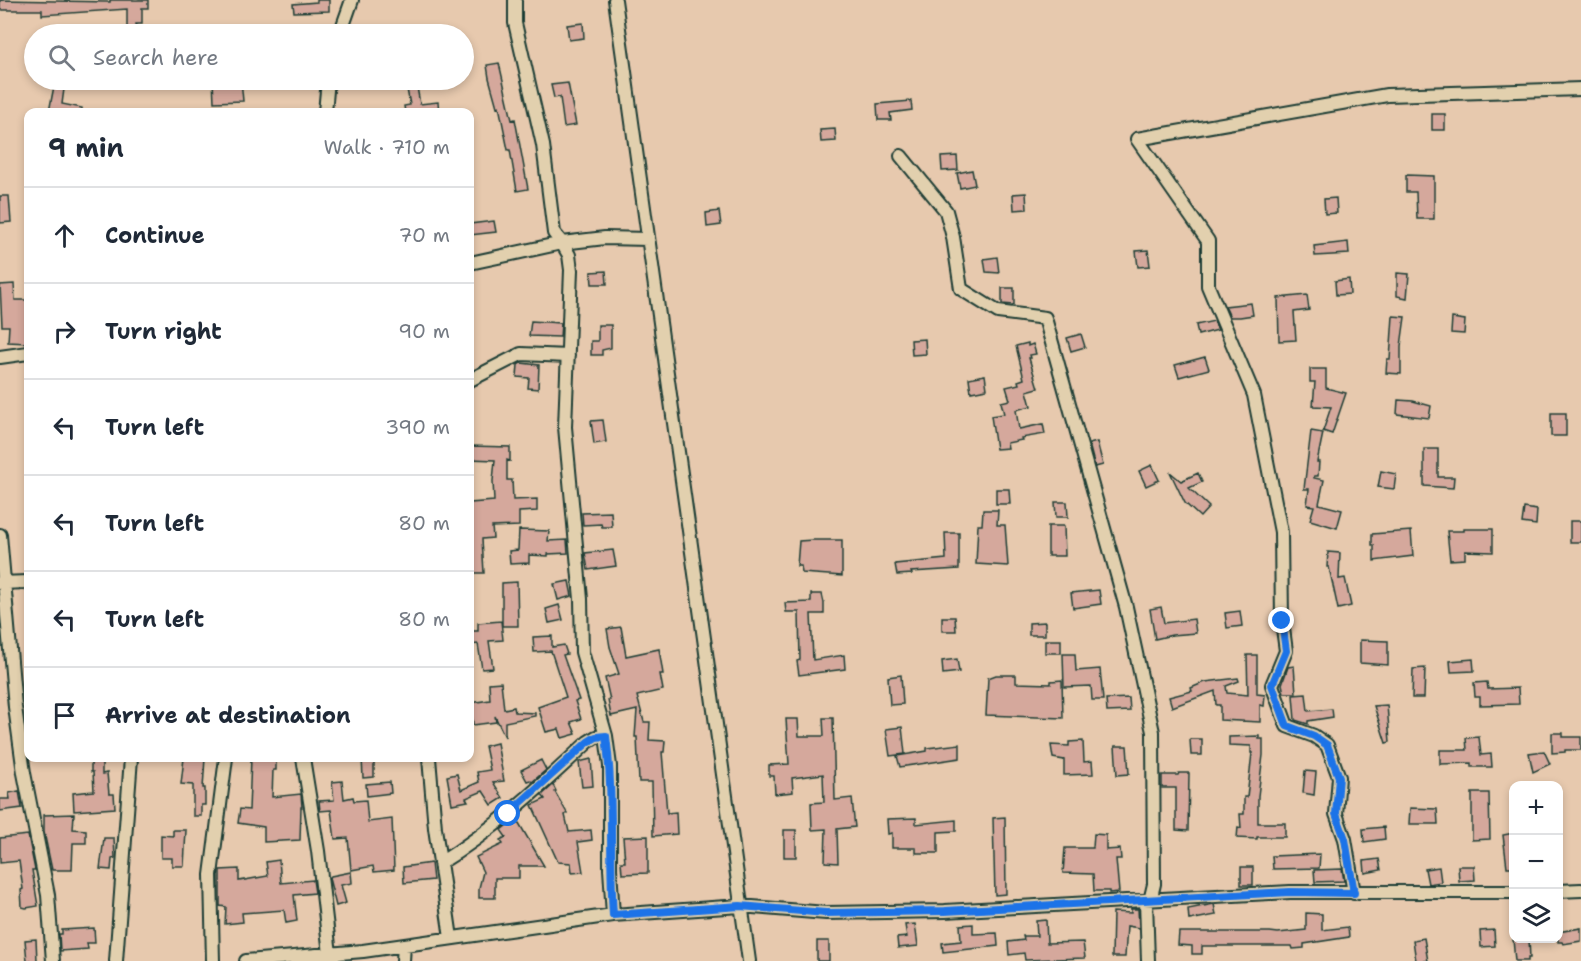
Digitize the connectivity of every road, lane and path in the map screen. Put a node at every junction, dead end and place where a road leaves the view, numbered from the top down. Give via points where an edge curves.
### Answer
1 (352, 0) edge
2 (515, 0) edge
3 (615, 0) edge
4 (344, 24) edge
5 (1581, 89) edge
6 (327, 90) edge
7 (325, 108) edge
8 (901, 156) dead end
9 (648, 239) junction
10 (562, 243) junction
11 (474, 262) edge
12 (24, 354) edge
13 (568, 356) junction
14 (0, 357) edge
15 (474, 378) edge
16 (0, 535) edge
17 (2, 582) edge
18 (24, 582) edge
19 (606, 736) junction
20 (131, 762) edge
21 (225, 762) edge
22 (304, 762) edge
23 (429, 762) edge
24 (440, 863) junction
25 (1581, 890) edge
26 (1563, 891) edge
27 (1509, 892) edge
28 (1354, 893) junction
29 (1148, 901) junction
30 (740, 906) junction
31 (613, 915) junction
32 (451, 938) junction
33 (404, 945) junction
34 (330, 954) junction
35 (53, 961) edge
36 (116, 961) edge
37 (213, 961) edge
38 (246, 961) edge
39 (403, 961) edge
40 (749, 961) edge
41 (1148, 961) edge

1 - 4 street
2 - 10 street via 515,23 543,145 554,233
3 - 9 street
5 - 28 street via 1387,95 1137,139 1208,241 1208,286 1254,395 1281,532 1286,651 1272,685 1287,726 1327,745 1339,777 1336,814 1345,839
6 - 7 street
8 - 29 street via 946,211 961,289 998,312 1046,318 1126,607 1153,732 1154,884
9 - 10 street
9 - 30 street
10 - 11 street
10 - 13 street via 571,270
12 - 14 street
13 - 15 street via 521,354
13 - 19 street via 565,427 580,638
16 - 17 street
17 - 18 street
17 - 35 street via 24,773 48,895
19 - 24 street via 588,742 508,814
19 - 31 street
20 - 36 street
21 - 37 street via 211,875
22 - 34 street
23 - 24 street
24 - 32 street
25 - 26 street
27 - 28 street
28 - 29 street via 1290,892
29 - 30 street via 826,913
29 - 41 street
30 - 31 street
30 - 40 street
31 - 32 street
32 - 33 street
33 - 34 street
33 - 39 street
34 - 38 street

